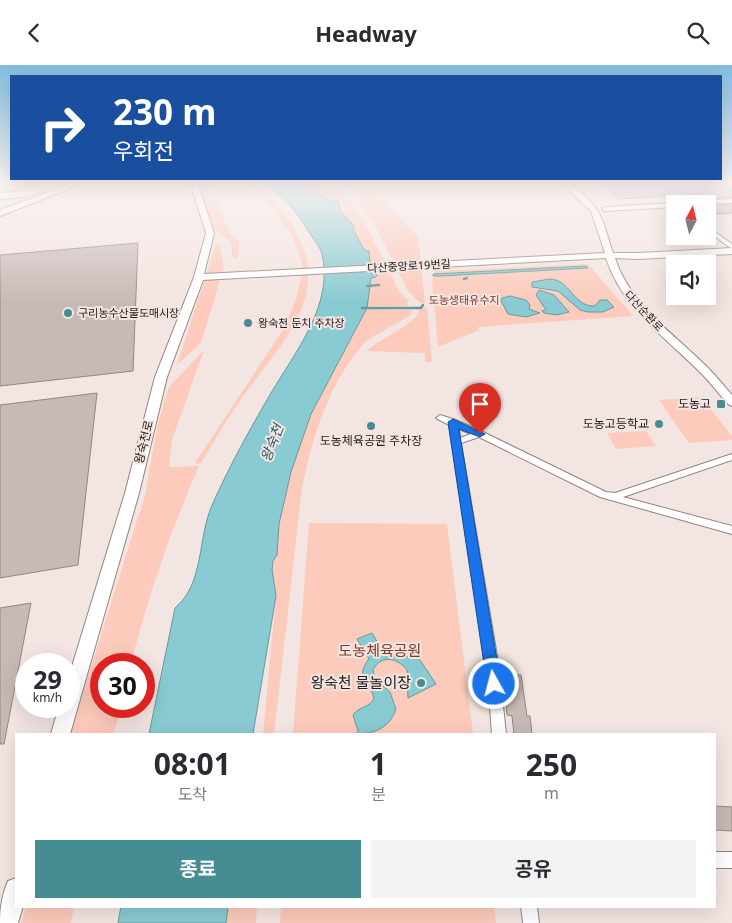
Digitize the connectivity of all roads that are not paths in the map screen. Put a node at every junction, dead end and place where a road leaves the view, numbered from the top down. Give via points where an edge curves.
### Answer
1 (206, 222) edge
2 (600, 222) edge
3 (716, 235) edge
4 (613, 236) dead end
5 (732, 246) edge
6 (732, 251) edge
7 (614, 255) junction
8 (203, 276) junction
9 (732, 392) edge
10 (732, 402) edge
11 (440, 418) dead end
12 (453, 422) junction
13 (480, 434) junction
14 (456, 442) junction
15 (732, 457) edge
16 (607, 496) junction
17 (732, 530) edge
18 (80, 669) edge
19 (65, 718) edge
20 (60, 733) edge
21 (499, 733) edge
22 (716, 860) edge
23 (732, 861) edge
24 (15, 893) edge
25 (529, 908) edge
26 (7, 923) edge
27 (531, 923) edge

1 - 8 street, 왕숙천로 via 210,233
2 - 7 street, 다산순환로
3 - 5 street
4 - 7 street, 다산순환로
5 - 7 street, 다산중앙로19번길
6 - 7 street, 다산중앙로19번길
7 - 8 street, 다산중앙로19번길
7 - 9 street, 다산순환로 via 630,283 650,307
7 - 10 street, 다산순환로 via 619,281 636,305 705,371
8 - 18 street, 왕숙천로 via 161,377 132,493
11 - 12 street
12 - 13 street
12 - 14 street
13 - 14 street
13 - 16 street
14 - 21 street via 493,668
15 - 16 street
16 - 17 street
19 - 20 street, 왕숙천로
22 - 23 street
24 - 26 street
25 - 27 street

